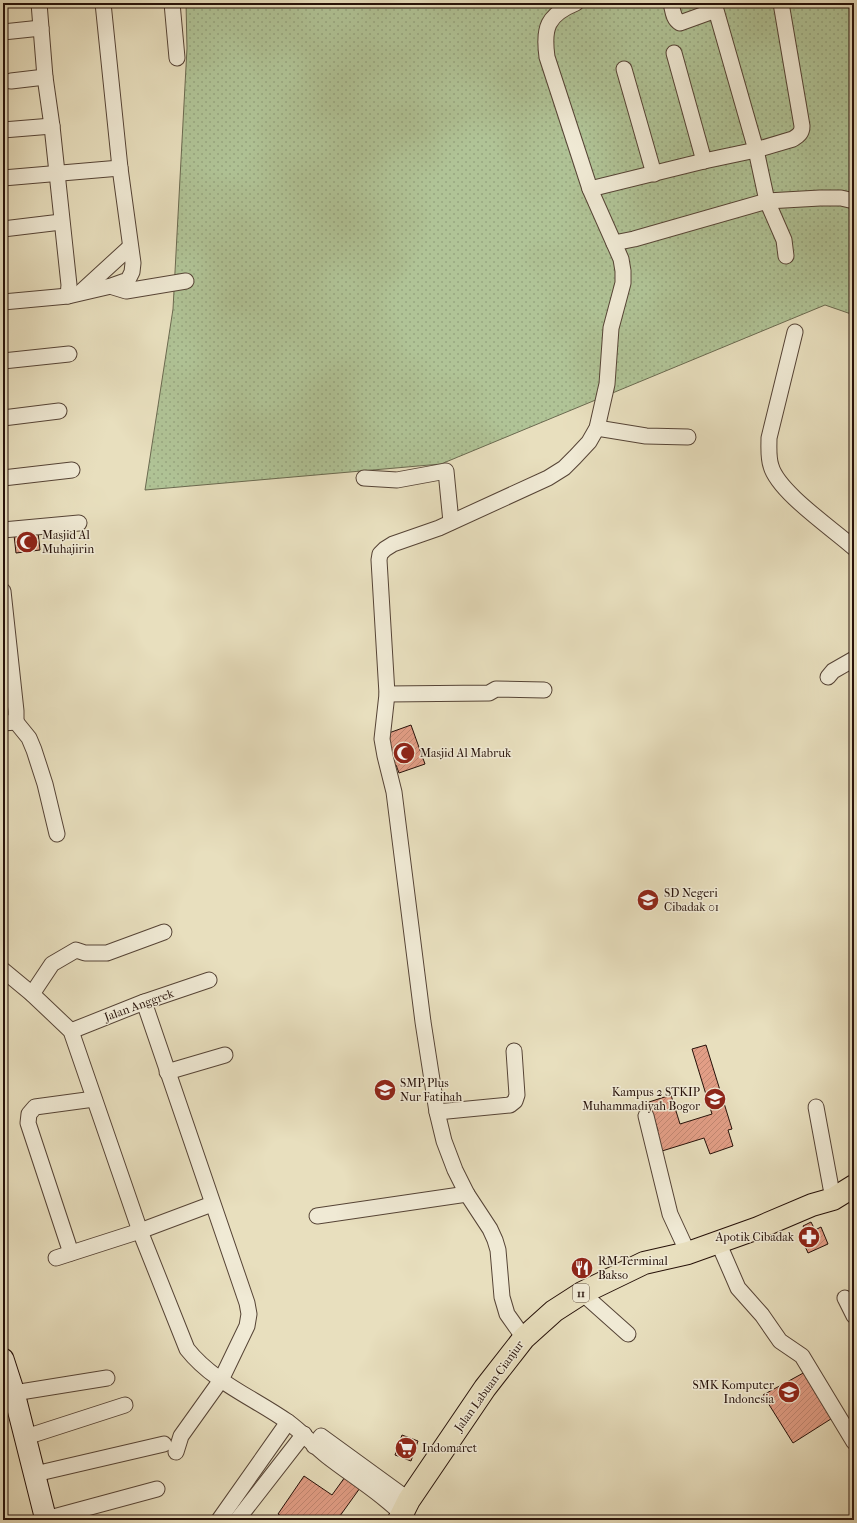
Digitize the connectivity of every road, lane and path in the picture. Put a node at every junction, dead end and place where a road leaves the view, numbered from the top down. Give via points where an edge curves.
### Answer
1 (39, 3) edge
2 (103, 3) edge
3 (172, 3) edge
4 (576, 3) edge
5 (671, 3) edge
6 (781, 3) edge
7 (41, 28) junction
8 (3, 32) edge
9 (674, 53) dead end
10 (177, 58) dead end
11 (624, 69) dead end
12 (45, 77) junction
13 (11, 80) dead end
14 (52, 126) junction
15 (3, 130) edge
16 (756, 150) junction
17 (704, 161) junction
18 (120, 168) junction
19 (57, 174) junction
20 (654, 174) junction
21 (3, 178) edge
22 (590, 189) junction
23 (767, 201) junction
24 (854, 201) edge
25 (61, 222) junction
26 (3, 229) edge
27 (614, 243) junction
28 (130, 247) junction
29 (786, 256) dead end
30 (186, 281) dead end
31 (111, 286) junction
32 (75, 294) junction
33 (3, 302) edge
34 (795, 332) dead end
35 (69, 354) dead end
36 (3, 361) edge
37 (59, 411) dead end
38 (3, 418) edge
39 (597, 428) junction
40 (688, 437) dead end
41 (72, 470) dead end
42 (3, 478) edge
43 (364, 478) dead end
44 (451, 522) junction
45 (79, 523) dead end
46 (3, 530) edge
47 (854, 548) edge
48 (3, 591) edge
49 (854, 659) edge
50 (828, 677) dead end
51 (544, 690) dead end
52 (387, 694) junction
53 (10, 722) edge
54 (58, 834) dead end
55 (164, 932) dead end
56 (3, 970) edge
57 (209, 980) dead end
58 (32, 994) junction
59 (144, 1002) junction
60 (70, 1031) junction
61 (514, 1051) dead end
62 (225, 1054) dead end
63 (167, 1072) junction
64 (94, 1099) junction
65 (816, 1107) dead end
66 (437, 1112) junction
67 (646, 1116) dead end
68 (854, 1186) edge
69 (467, 1194) junction
70 (833, 1199) junction
71 (212, 1204) junction
72 (317, 1216) dead end
73 (140, 1232) junction
74 (718, 1242) junction
75 (71, 1253) junction
76 (688, 1253) junction
77 (56, 1258) dead end
78 (582, 1293) junction
79 (845, 1298) dead end
80 (854, 1316) edge
81 (628, 1334) dead end
82 (524, 1338) junction
83 (3, 1359) edge
84 (108, 1378) dead end
85 (221, 1380) junction
86 (14, 1393) junction
87 (125, 1405) dead end
88 (288, 1422) junction
89 (304, 1434) junction
90 (26, 1437) junction
91 (854, 1442) edge
92 (35, 1474) junction
93 (157, 1489) dead end
94 (405, 1514) edge
95 (46, 1520) edge
96 (219, 1520) edge
97 (237, 1520) edge

1 - 7 street
2 - 18 street
3 - 10 street
4 - 22 street via 554,16 546,27 545,41 551,72
5 - 16 street via 674,16 680,23 716,10
6 - 16 street via 802,131 793,139
7 - 8 street
7 - 12 street
9 - 17 street
11 - 20 street
12 - 13 street
12 - 14 street
14 - 15 street
14 - 19 street
16 - 17 street
16 - 23 street
17 - 20 street
18 - 19 street
18 - 28 street
19 - 21 street
19 - 25 street
20 - 22 street
22 - 27 street
23 - 24 street via 841,198
23 - 27 street
23 - 29 street via 784,240
25 - 26 street
25 - 32 street via 69,285
27 - 39 street via 621,259 623,283 611,328 607,384
28 - 31 street via 132,272 128,280
28 - 32 street
30 - 31 street via 126,291
31 - 32 street
32 - 33 street
34 - 47 street via 769,438 771,467 784,488
35 - 36 street
37 - 38 street
39 - 40 street via 646,436
39 - 44 street via 589,442 564,468 548,478
41 - 42 street
43 - 44 street via 397,480 446,471
44 - 52 street via 393,544 380,554
45 - 46 street
48 - 53 street
49 - 50 street via 833,671
51 - 52 street via 496,689 482,694
52 - 66 street via 382,739 394,792
53 - 54 street via 29,738
55 - 58 street via 107,953 85,953 76,950 52,964
56 - 58 street
57 - 59 street, Jalan Anggrek
58 - 60 street
59 - 60 street, Jalan Anggrek
59 - 63 street
60 - 64 street
61 - 66 street via 518,1095 510,1105
62 - 63 street
63 - 71 street
64 - 73 street
64 - 75 street via 34,1107 29,1114 28,1123
65 - 70 street
66 - 69 street via 448,1153
67 - 76 street via 670,1214
68 - 70 highway, Jalan Labuan-Cianjur / 11
69 - 72 street
69 - 82 street via 495,1240 502,1297 507,1314
70 - 74 highway, Jalan Labuan-Cianjur / 11
71 - 73 street
71 - 85 street via 249,1314 247,1326
73 - 75 street
73 - 85 street via 187,1349
74 - 76 highway, Jalan Labuan-Cianjur / 11
74 - 91 street via 738,1288 780,1341 802,1356
75 - 77 street
76 - 78 highway, Jalan Labuan-Cianjur / 11 via 644,1263
78 - 81 street
78 - 82 highway, Jalan Labuan-Cianjur / 11 via 554,1311
79 - 80 street
82 - 94 highway, Jalan Labuan-Cianjur / 11 via 485,1388
83 - 86 main road
84 - 86 street
85 - 88 street
85 - 92 street via 170,1448
86 - 90 main road
87 - 90 street
88 - 89 street
88 - 96 street
89 - 94 street via 314,1446 321,1436
89 - 97 street
90 - 92 main road
92 - 95 main road
93 - 95 street

